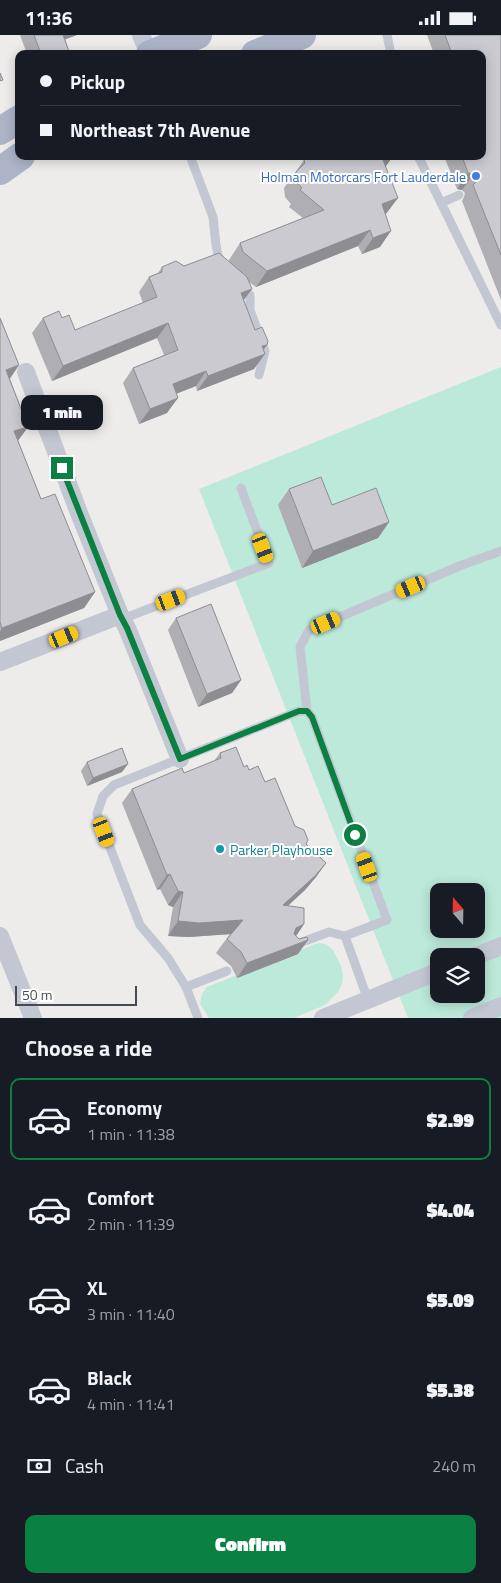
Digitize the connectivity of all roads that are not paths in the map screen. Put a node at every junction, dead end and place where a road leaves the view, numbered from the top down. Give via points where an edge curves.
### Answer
1 (141, 35) edge
2 (198, 35) edge
3 (302, 35) edge
4 (387, 35) edge
5 (148, 50) edge
6 (160, 50) edge
7 (265, 50) edge
8 (391, 50) edge
9 (15, 106) edge
10 (0, 112) edge
11 (15, 122) edge
12 (0, 131) edge
13 (15, 149) edge
14 (0, 155) edge
15 (15, 160) edge
16 (192, 160) edge
17 (420, 160) edge
18 (0, 171) edge
19 (459, 195) dead end
20 (441, 203) junction
21 (501, 325) edge
22 (26, 372) dead end
23 (259, 375) dead end
24 (240, 488) dead end
25 (501, 551) edge
26 (121, 617) junction
27 (0, 662) edge
28 (307, 711) junction
29 (180, 759) junction
30 (0, 936) edge
31 (345, 936) junction
32 (501, 946) edge
33 (290, 947) edge
34 (485, 952) edge
35 (227, 971) dead end
36 (430, 975) edge
37 (186, 987) junction
38 (368, 999) junction
39 (501, 1006) edge
40 (33, 1018) edge
41 (198, 1018) edge
42 (323, 1018) edge
43 (472, 1018) edge

1 - 5 street
2 - 6 main road
3 - 7 main road
4 - 8 lane
9 - 10 main road
11 - 12 main road
13 - 14 main road
15 - 18 main road
16 - 23 lane via 213,217 216,245 226,276 250,295 250,310 266,351
17 - 20 lane
19 - 20 lane
20 - 21 lane
22 - 26 street
24 - 26 lane via 269,563
25 - 28 lane via 309,630 300,647
26 - 27 street
26 - 29 street
28 - 29 lane via 299,711
28 - 31 lane via 312,717 387,920
29 - 37 lane via 114,785 103,796 97,814 140,925 168,958
30 - 40 street
31 - 33 lane via 329,932
31 - 38 lane
32 - 34 street
35 - 37 lane
36 - 38 street
37 - 41 lane
38 - 42 street
39 - 43 street

